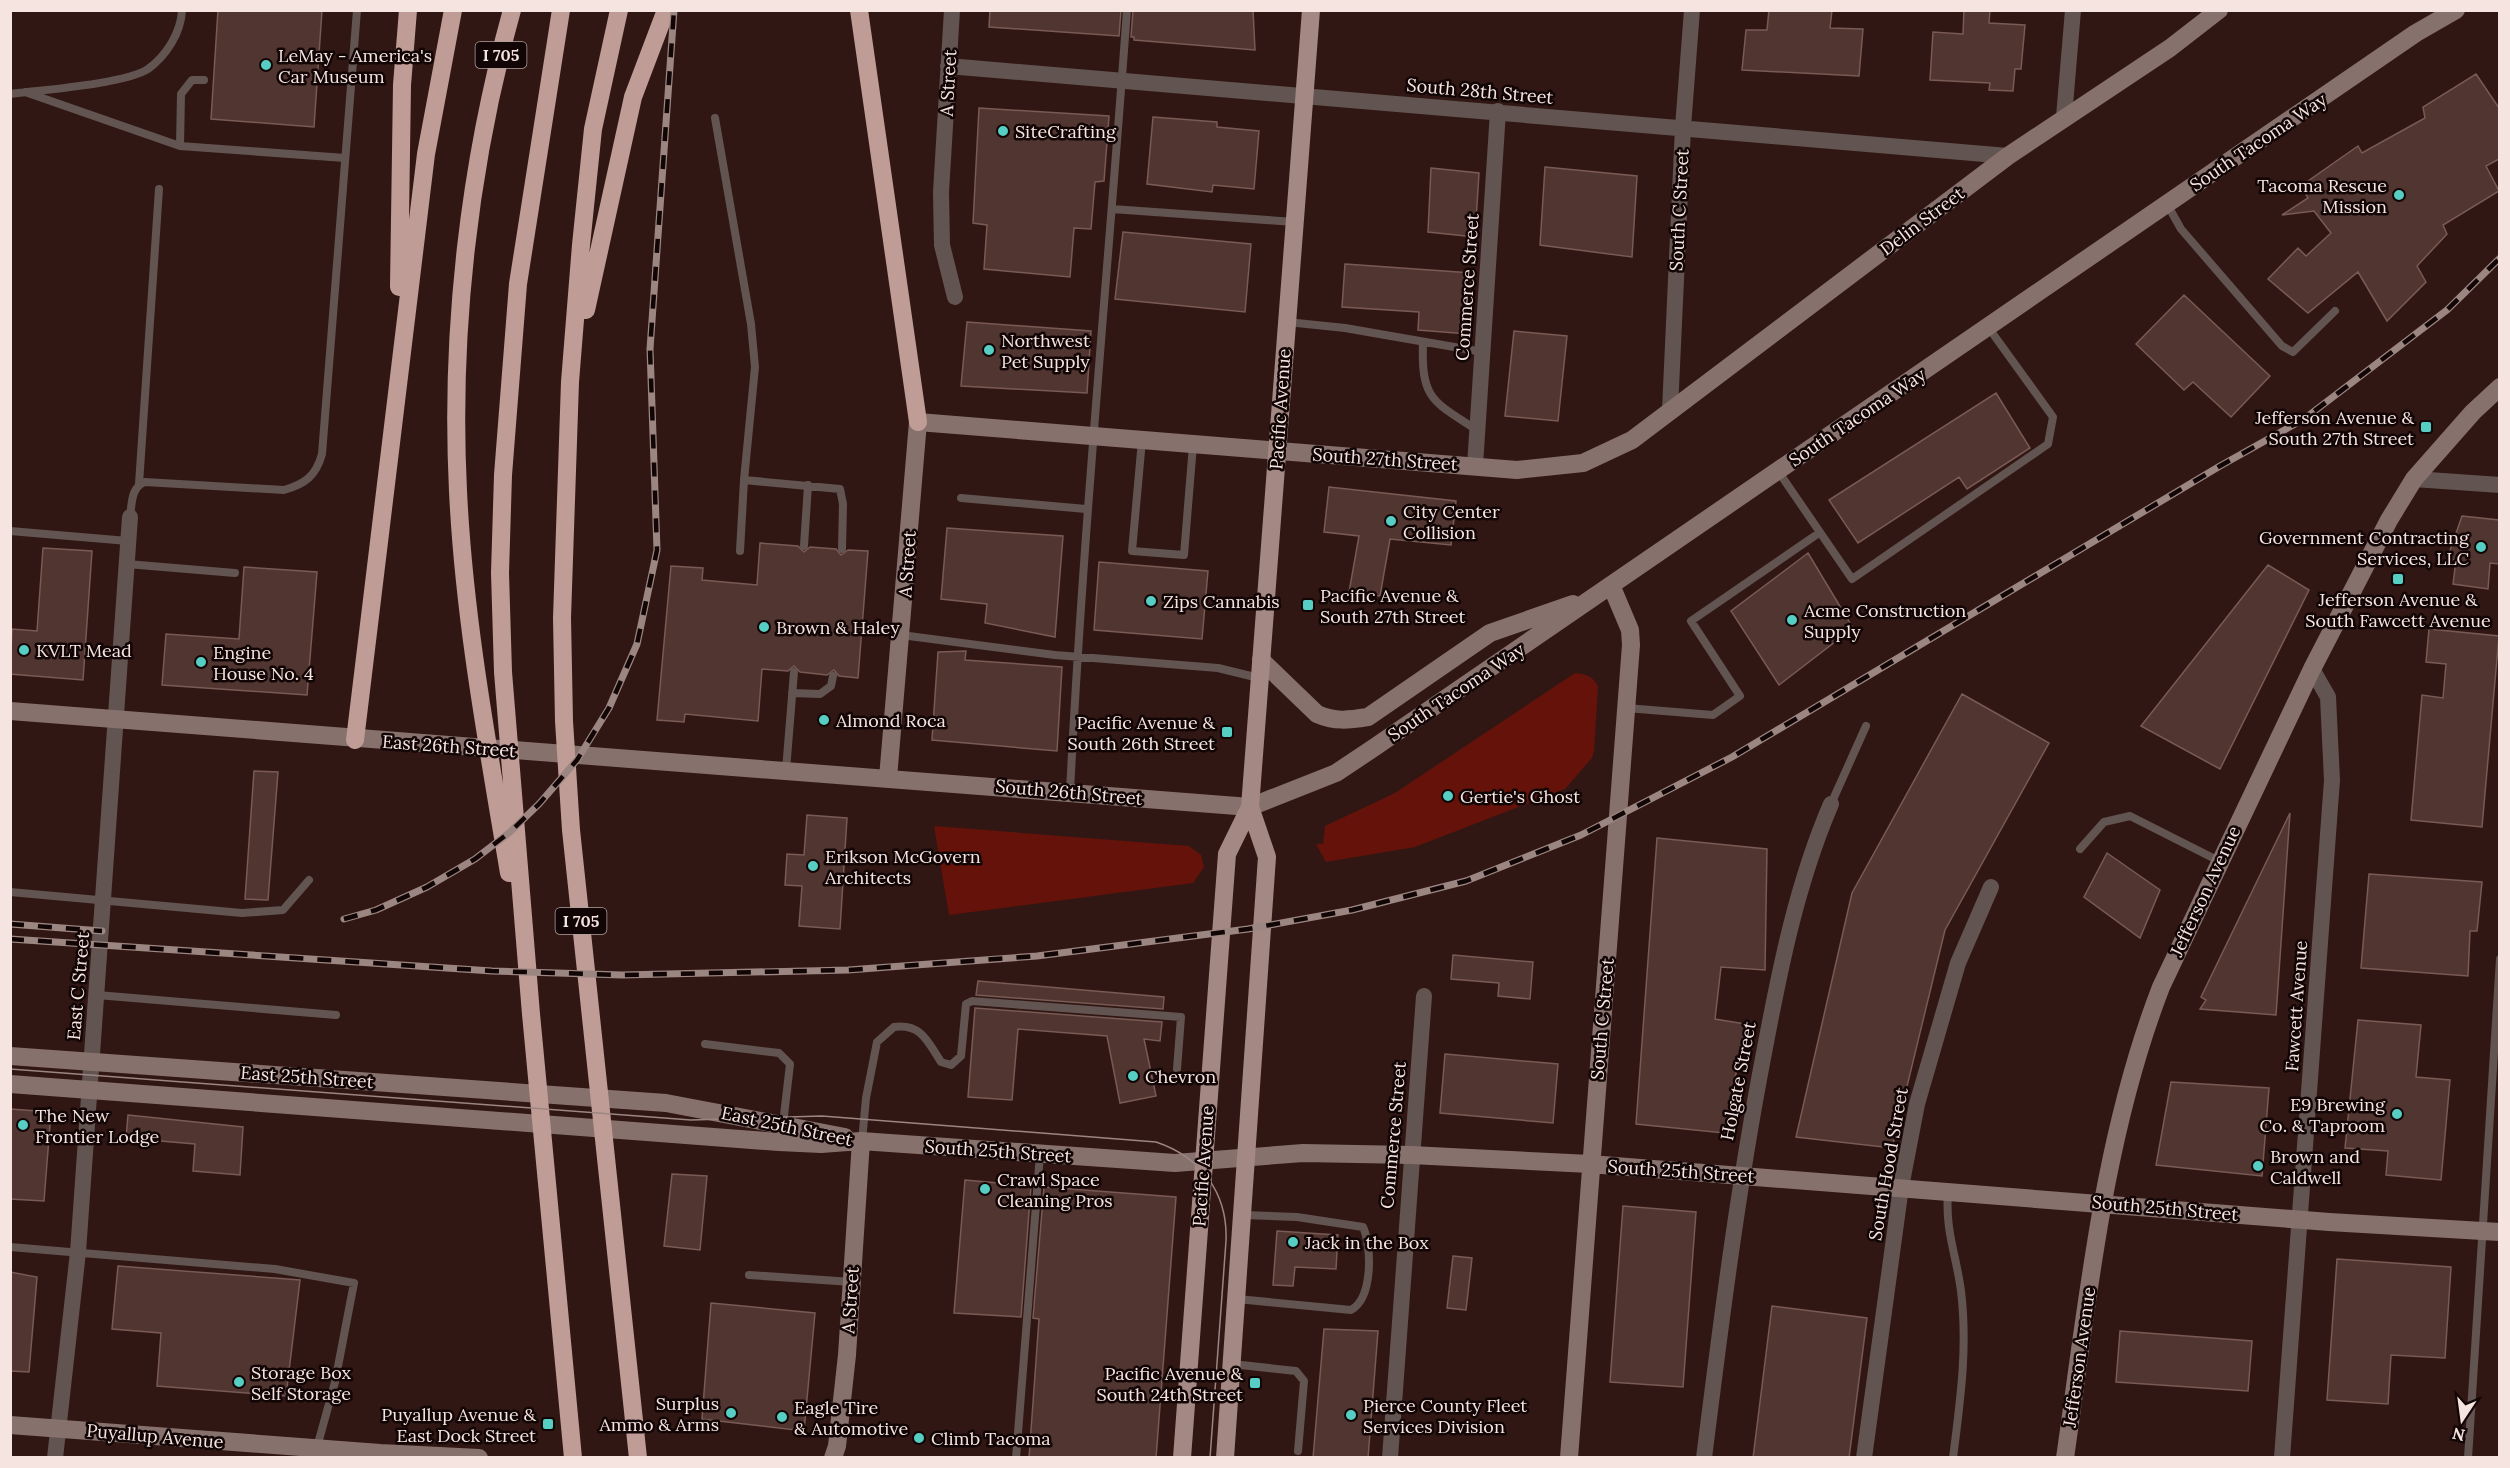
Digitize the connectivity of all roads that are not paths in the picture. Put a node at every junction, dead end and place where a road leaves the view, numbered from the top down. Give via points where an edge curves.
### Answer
1 (182, 10) edge
2 (357, 10) edge
3 (408, 10) edge
4 (453, 10) edge
5 (512, 10) edge
6 (561, 10) edge
7 (619, 10) edge
8 (666, 10) edge
9 (859, 10) edge
10 (952, 10) edge
11 (1127, 10) edge
12 (1311, 10) edge
13 (1692, 10) edge
14 (2073, 10) edge
15 (2219, 10) edge
16 (2456, 10) edge
17 (948, 66) junction
18 (204, 80) dead end
19 (1122, 81) junction
20 (25, 92) junction
21 (10, 94) edge
22 (1305, 97) junction
23 (1498, 111) junction
24 (2064, 117) junction
25 (715, 118) dead end
26 (1683, 127) junction
27 (180, 146) junction
28 (2008, 156) junction
29 (345, 159) junction
30 (159, 189) dead end
31 (2167, 204) junction
32 (1112, 209) junction
33 (1295, 222) junction
34 (955, 297) dead end
35 (2335, 310) dead end
36 (1287, 322) junction
37 (1988, 327) junction
38 (1423, 342) junction
39 (1483, 352) junction
40 (570, 382) junction
41 (398, 386) junction
42 (2499, 387) edge
43 (1670, 410) junction
44 (918, 422) junction
45 (1478, 430) junction
46 (1095, 436) junction
47 (1142, 440) junction
48 (1632, 440) joint
49 (1193, 444) junction
50 (1277, 450) junction
51 (1475, 466) junction
52 (1778, 471) junction
53 (2414, 479) junction
54 (744, 480) junction
55 (139, 484) junction
56 (808, 485) junction
57 (2499, 485) edge
58 (962, 498) dead end
59 (1086, 509) junction
60 (130, 517) joint
61 (10, 531) edge
62 (1819, 533) junction
63 (128, 541) junction
64 (804, 546) dead end
65 (842, 549) dead end
66 (740, 551) dead end
67 (127, 564) junction
68 (235, 573) dead end
69 (1604, 590) junction
70 (902, 635) junction
71 (1076, 657) junction
72 (1260, 669) junction
73 (2312, 669) junction
74 (794, 672) dead end
75 (833, 676) dead end
76 (792, 693) junction
77 (1626, 708) junction
78 (10, 711) edge
79 (117, 719) junction
80 (1866, 726) dead end
81 (363, 740) junction
82 (786, 770) junction
83 (888, 778) junction
84 (1070, 792) junction
85 (1832, 804) joint
86 (1250, 807) junction
87 (2080, 849) dead end
88 (2219, 861) junction
89 (309, 880) dead end
90 (1991, 887) dead end
91 (10, 892) edge
92 (105, 898) junction
93 (2499, 959) edge
94 (97, 995) junction
95 (1424, 996) dead end
96 (531, 1014) junction
97 (336, 1015) dead end
98 (705, 1044) dead end
99 (10, 1056) edge
100 (92, 1061) junction
101 (1177, 1069) dead end
102 (10, 1084) edge
103 (90, 1089) junction
104 (783, 1124) junction
105 (861, 1141) junction
106 (1040, 1153) junction
107 (1411, 1155) junction
108 (1246, 1157) junction
109 (1203, 1162) junction
110 (1590, 1164) junction
111 (1740, 1176) junction
112 (1901, 1187) junction
113 (1948, 1191) junction
114 (2102, 1203) junction
115 (1242, 1215) junction
116 (2300, 1219) junction
117 (2490, 1231) edge
118 (10, 1247) edge
119 (78, 1252) junction
120 (749, 1275) dead end
121 (852, 1282) junction
122 (1237, 1299) junction
123 (1232, 1364) junction
124 (10, 1425) edge
125 (59, 1428) junction
126 (1298, 1450) dead end
127 (55, 1458) edge
128 (314, 1458) edge
129 (479, 1458) edge
130 (573, 1458) edge
131 (638, 1458) edge
132 (833, 1458) edge
133 (1016, 1458) edge
134 (1182, 1458) edge
135 (1225, 1458) edge
136 (1390, 1458) edge
137 (1569, 1458) edge
138 (1704, 1458) edge
139 (1864, 1458) edge
140 (1953, 1458) edge
141 (2065, 1458) edge
142 (2282, 1458) edge
143 (2468, 1458) edge

1 - 20 lane via 166,53 147,69 127,78
2 - 29 lane
3 - 41 highway via 402,85
4 - 41 highway via 426,154
5 - 96 highway, I 705 via 489,100 476,174 458,351 457,443 460,533 477,675
6 - 96 highway via 518,284 500,562 503,672
7 - 40 highway via 593,129
8 - 40 highway via 628,117
9 - 44 highway
10 - 17 street, A Street
11 - 19 lane
12 - 22 main road, Pacific Avenue
13 - 26 street, South C Street
14 - 24 street
15 - 24 street, Delin Street via 2170,48
16 - 31 street, South Tacoma Way via 2416,33
17 - 19 street, South 28th Street
17 - 34 street, A Street via 942,245
18 - 27 lane via 192,80 181,94
19 - 22 street, South 28th Street
19 - 32 lane
20 - 21 lane
20 - 27 lane
22 - 23 street, South 28th Street
22 - 33 main road, Pacific Avenue
23 - 26 street, South 28th Street
23 - 39 street, Commerce Street
24 - 28 street, Delin Street
25 - 54 lane via 752,334 754,367
26 - 28 street, South 28th Street
26 - 43 street, South C Street
27 - 29 lane
28 - 43 street, Delin Street
29 - 55 lane via 318,468 310,479 284,490
30 - 55 lane
31 - 35 lane via 2194,246 2282,346 2293,352
31 - 37 street, South Tacoma Way
32 - 33 lane
32 - 46 lane
33 - 36 main road, Pacific Avenue
36 - 38 lane
36 - 50 main road, Pacific Avenue
37 - 52 street, South Tacoma Way
37 - 62 lane via 2053,417 2048,444 1852,579
38 - 39 lane
38 - 45 lane via 1426,389 1440,406
39 - 45 street, Commerce Street
40 - 131 highway, I 705 via 564,512 565,732 571,830
41 - 81 highway
42 - 53 street, Jefferson Avenue
43 - 48 street, Delin Street
44 - 46 street, South 27th Street
44 - 70 street, A Street
45 - 51 street, Commerce Street
46 - 47 street, South 27th Street
46 - 59 lane
47 - 49 street, South 27th Street
47 - 49 lane via 1132,551 1184,555
48 - 51 street, South 27th Street via 1583,463 1516,470
49 - 50 street, South 27th Street
50 - 51 street, South 27th Street
50 - 72 main road, Pacific Avenue
52 - 62 lane
52 - 69 street, South Tacoma Way
53 - 57 street
53 - 73 street, Jefferson Avenue via 2384,528
54 - 56 lane
54 - 66 lane
55 - 60 lane via 133,494
56 - 64 lane
56 - 65 lane via 840,489
58 - 59 lane
59 - 71 lane
60 - 63 street, East C Street
61 - 63 lane
62 - 77 lane via 1691,621 1740,696 1713,715
63 - 67 street, East C Street
67 - 68 lane
67 - 79 street, East C Street
69 - 72 street via 1490,633 1368,717 1345,721 1317,714
69 - 77 street, South C Street via 1630,630
69 - 86 street, South Tacoma Way via 1336,773
70 - 71 lane
70 - 83 street, A Street
71 - 72 lane
71 - 84 lane
72 - 86 main road, Pacific Avenue
73 - 88 street, Jefferson Avenue
73 - 116 street, Fawcett Avenue via 2328,698 2332,780
74 - 76 lane
75 - 76 lane via 831,686 820,694
76 - 82 lane
77 - 110 street, South C Street
78 - 79 street, East 26th Street
79 - 81 street, East 26th Street
79 - 92 street, East C Street
80 - 85 lane, Holgate Street
81 - 82 street, East 26th Street
82 - 83 street, East 26th Street
83 - 84 street, South 26th Street
84 - 86 street, South 26th Street
85 - 111 street, Holgate Street via 1798,895 1779,972
86 - 108 main road, Pacific Avenue via 1267,857
86 - 109 main road, Pacific Avenue via 1227,854
87 - 88 lane via 2104,822 2130,816
88 - 114 street, Jefferson Avenue via 2140,1040
89 - 92 lane via 283,910 242,913
90 - 112 street, South Hood Street via 1958,963 1940,1020 1917,1104
91 - 92 lane
92 - 94 street, East C Street
93 - 117 lane
94 - 97 lane
94 - 100 street, East C Street
95 - 107 street, Commerce Street
96 - 130 highway, I 705
98 - 104 lane via 779,1053 790,1064
99 - 100 street, East 25th Street
100 - 103 street, East C Street
100 - 104 street, East 25th Street via 646,1101
101 - 105 lane via 1181,1017 972,1001 966,1004 960,1056 951,1065 941,1062 925,1035 916,1028 894,1027 877,1042
102 - 103 street, East 25th Street
103 - 105 street, East 25th Street via 778,1142
103 - 119 street, East C Street
104 - 105 street, East 25th Street
105 - 106 street, South 25th Street
105 - 121 street, A Street
106 - 109 street, South 25th Street
106 - 133 lane
107 - 108 street, South 25th Street via 1303,1153
107 - 110 street, South 25th Street
107 - 136 street, Commerce Street
108 - 109 street, South 25th Street
108 - 115 main road, Pacific Avenue
109 - 134 main road, Pacific Avenue
110 - 111 street, South 25th Street
110 - 137 street, South C Street
111 - 112 street, South 25th Street
111 - 138 street, Holgate Street
112 - 113 street, South 25th Street
112 - 139 street, South Hood Street
113 - 114 street, South 25th Street
113 - 140 lane via 1946,1218 1961,1290 1964,1341
114 - 116 street, South 25th Street
114 - 141 street, Jefferson Avenue
115 - 122 main road, Pacific Avenue
115 - 122 lane via 1297,1217 1363,1227 1369,1241 1366,1292 1360,1305 1351,1310
116 - 117 street, South 25th Street
116 - 142 street, Fawcett Avenue
117 - 143 lane
118 - 119 lane
119 - 125 street, East C Street
119 - 128 lane via 275,1269 354,1283 335,1382
120 - 121 lane
121 - 132 street, A Street
122 - 123 main road, Pacific Avenue
123 - 126 lane via 1296,1371 1304,1381
123 - 135 main road, Pacific Avenue
124 - 125 street, Puyallup Avenue
125 - 127 street, East C Street
125 - 129 street, Puyallup Avenue

